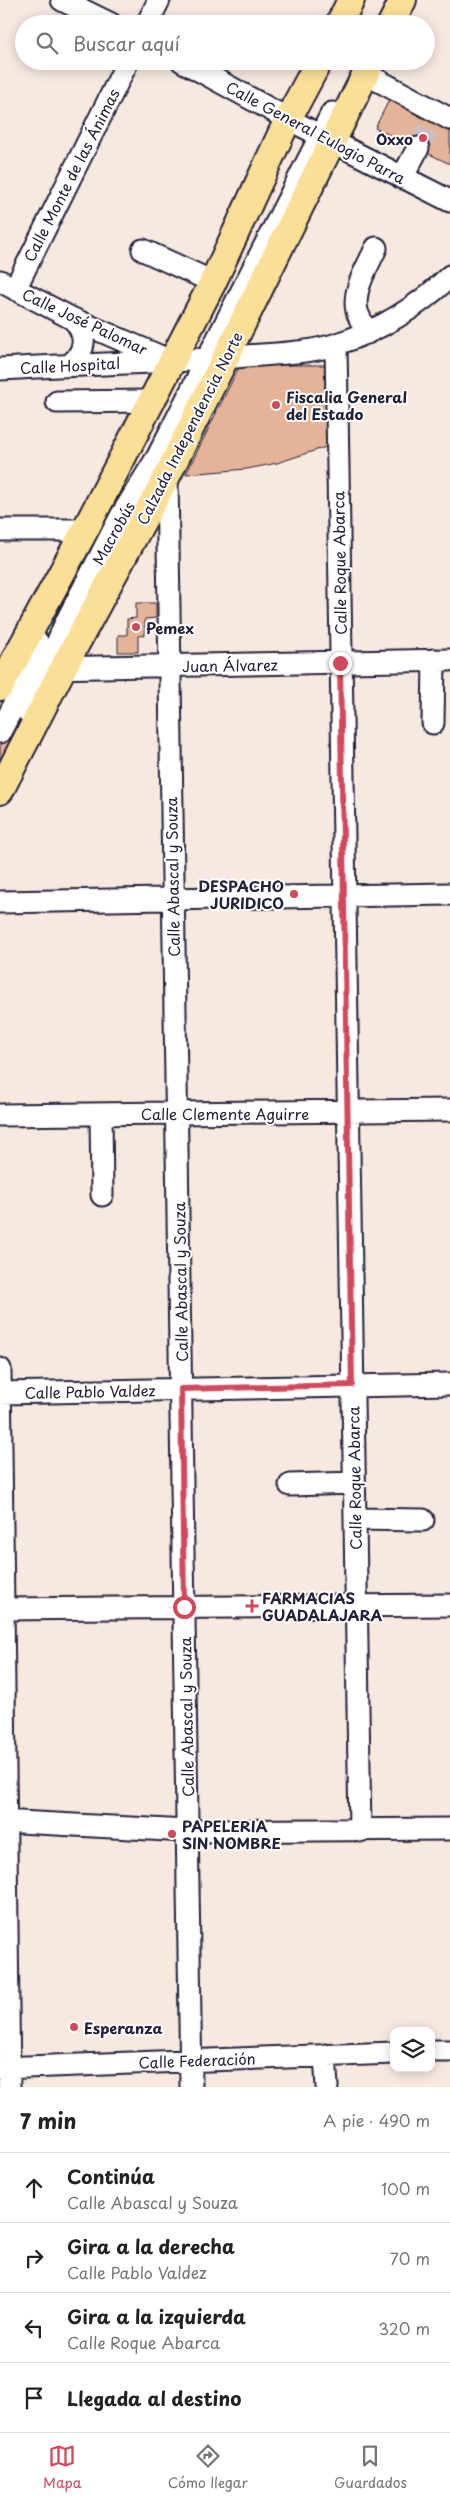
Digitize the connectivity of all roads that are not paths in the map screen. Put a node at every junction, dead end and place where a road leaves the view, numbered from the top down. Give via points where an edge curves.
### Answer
1 (62, 0) edge
2 (159, 0) edge
3 (351, 0) edge
4 (362, 0) edge
5 (390, 0) edge
6 (403, 0) edge
7 (93, 15) edge
8 (152, 15) edge
9 (343, 15) edge
10 (354, 15) edge
11 (382, 15) edge
12 (396, 15) edge
13 (123, 70) edge
14 (199, 70) edge
15 (315, 70) edge
16 (326, 70) edge
17 (362, 70) edge
18 (372, 70) edge
19 (440, 117) edge
20 (294, 122) junction
21 (326, 139) junction
22 (418, 148) tunnel mouth
23 (402, 178) junction
24 (450, 201) edge
25 (376, 248) dead end
26 (143, 250) dead end
27 (450, 276) edge
28 (213, 282) junction
29 (7, 285) edge
30 (73, 318) junction
31 (368, 333) junction
32 (336, 345) junction
33 (216, 358) junction
34 (176, 361) junction
35 (70, 365) junction
36 (0, 369) edge
37 (150, 401) junction
38 (57, 402) dead end
39 (167, 476) junction
40 (0, 530) edge
41 (85, 530) junction
42 (442, 660) edge
43 (340, 663) junction
44 (168, 665) junction
45 (55, 668) junction
46 (9, 672) edge
47 (433, 722) dead end
48 (0, 732) edge
49 (0, 770) edge
50 (0, 791) edge
51 (450, 894) edge
52 (344, 896) junction
53 (173, 899) junction
54 (0, 902) edge
55 (450, 1110) edge
56 (177, 1113) junction
57 (348, 1113) junction
58 (101, 1114) junction
59 (0, 1115) edge
60 (102, 1195) dead end
61 (0, 1369) edge
62 (450, 1384) edge
63 (352, 1385) junction
64 (181, 1389) junction
65 (0, 1393) edge
66 (354, 1483) junction
67 (290, 1485) dead end
68 (355, 1519) junction
69 (423, 1520) dead end
70 (450, 1605) edge
71 (184, 1607) junction
72 (356, 1607) junction
73 (2, 1609) edge
74 (3, 1821) edge
75 (450, 1829) edge
76 (187, 1831) junction
77 (360, 1831) junction
78 (3, 1933) edge
79 (435, 2051) edge
80 (450, 2051) edge
81 (390, 2053) edge
82 (326, 2055) junction
83 (190, 2061) junction
84 (6, 2074) edge
85 (192, 2087) edge
86 (327, 2087) edge

1 - 7 street
2 - 8 street
3 - 9 main road
4 - 10 street
5 - 11 street
6 - 12 main road
13 - 29 street, Calle Monte de las Ánimas
14 - 20 street, Calle General Eulogio Parra
15 - 20 main road
16 - 20 street, Macrobús
17 - 21 main road, Calzada Independencia Norte
18 - 19 street
20 - 21 street, Calle General Eulogio Parra
20 - 28 main road
20 - 34 street, Macrobús
21 - 23 street, Calle General Eulogio Parra
21 - 33 main road, Calzada Independencia Norte
22 - 23 street
23 - 24 street, Calle General Eulogio Parra
25 - 31 street via 356,301 357,312
26 - 28 street
27 - 31 street, Calle Hospital via 400,316
28 - 34 main road
29 - 30 street, Calle José Palomar
30 - 34 street, Calle José Palomar
30 - 35 street via 84,337 78,358
31 - 32 street, Calle Hospital
32 - 33 street, Calle Hospital
32 - 43 street, Calle Roque Abarca
33 - 34 street, Calle Hospital
33 - 39 main road, Calzada Independencia Norte
33 - 45 street, Macrobús via 121,516 93,569 66,622
34 - 35 street, Calle Hospital
34 - 37 main road
34 - 46 street, Macrobús via 50,614
35 - 36 street, Calle Hospital
37 - 38 street
37 - 41 main road
39 - 44 street, Calle Abascal y Souza
39 - 45 main road, Calzada Independencia Norte
40 - 41 street
41 - 46 main road
42 - 43 street, Juan Álvarez
42 - 47 street
43 - 44 street, Juan Álvarez
43 - 52 street, Calle Roque Abarca
44 - 45 street, Juan Álvarez
44 - 53 street, Calle Abascal y Souza
45 - 46 street, Juan Álvarez
45 - 49 street, Macrobús
45 - 50 main road, Calzada Independencia Norte
46 - 48 street, Macrobús via 11,711
51 - 52 street
52 - 53 street
52 - 57 street, Calle Roque Abarca
53 - 54 street
53 - 56 street, Calle Abascal y Souza
55 - 57 street, Calle Clemente Aguirre
56 - 57 street, Calle Clemente Aguirre
56 - 58 street, Calle Clemente Aguirre
56 - 64 street, Calle Abascal y Souza
57 - 63 street, Calle Roque Abarca
58 - 59 street, Calle Clemente Aguirre
58 - 60 street
61 - 65 street
62 - 63 street, Calle Pablo Valdez
63 - 64 street, Calle Pablo Valdez
63 - 66 street, Calle Roque Abarca
64 - 65 street, Calle Pablo Valdez
64 - 71 street, Calle Abascal y Souza
65 - 73 street
66 - 67 street
66 - 68 street, Calle Roque Abarca
68 - 69 street
68 - 72 street, Calle Roque Abarca
70 - 72 street
71 - 72 street
71 - 73 street
71 - 76 street, Calle Abascal y Souza
72 - 77 street, Calle Roque Abarca
73 - 74 street
74 - 76 street
74 - 78 street
75 - 77 street
76 - 77 street
76 - 83 street, Calle Abascal y Souza
78 - 84 street
79 - 80 street
81 - 82 street, Calle Federación
82 - 83 street, Calle Federación
82 - 86 street
83 - 84 street, Calle Federación
83 - 85 street, Calle Abascal y Souza

